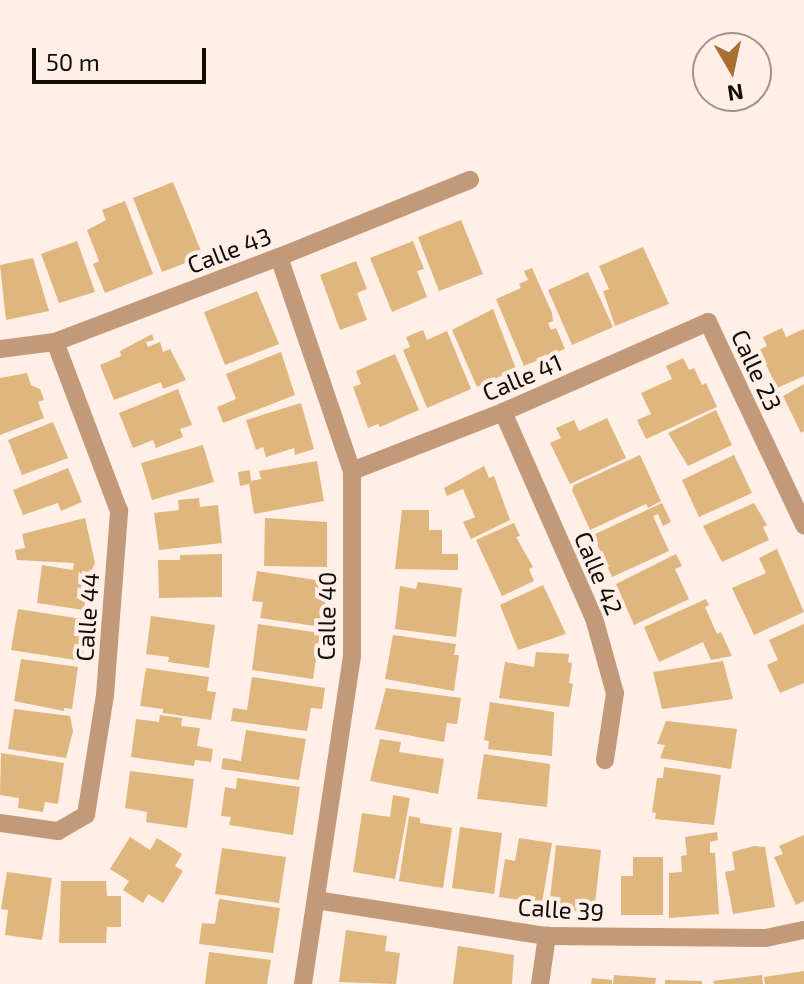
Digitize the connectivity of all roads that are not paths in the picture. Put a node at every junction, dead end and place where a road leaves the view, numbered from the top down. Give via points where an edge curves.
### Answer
1 (470, 180) dead end
2 (279, 257) junction
3 (708, 322) joint
4 (55, 342) junction
5 (0, 349) edge
6 (503, 412) junction
7 (352, 471) junction
8 (804, 525) edge
9 (605, 760) dead end
10 (0, 823) edge
11 (316, 900) junction
12 (804, 930) edge
13 (547, 936) junction
14 (303, 984) edge
15 (540, 984) edge

1 - 2 street, Calle 43
2 - 4 street, Calle 43
2 - 7 street, Calle 40
3 - 6 street, Calle 41
3 - 8 street, Calle 23
4 - 5 street, Calle 43
4 - 10 street, Calle 44 via 119,511 105,695 86,815 58,831
6 - 7 street, Calle 41
6 - 9 street, Calle 42 via 594,618 615,693
7 - 11 street, Calle 40 via 352,656
11 - 13 street, Calle 39
11 - 14 street, Calle 40
12 - 13 street, Calle 39 via 766,938
13 - 15 street

